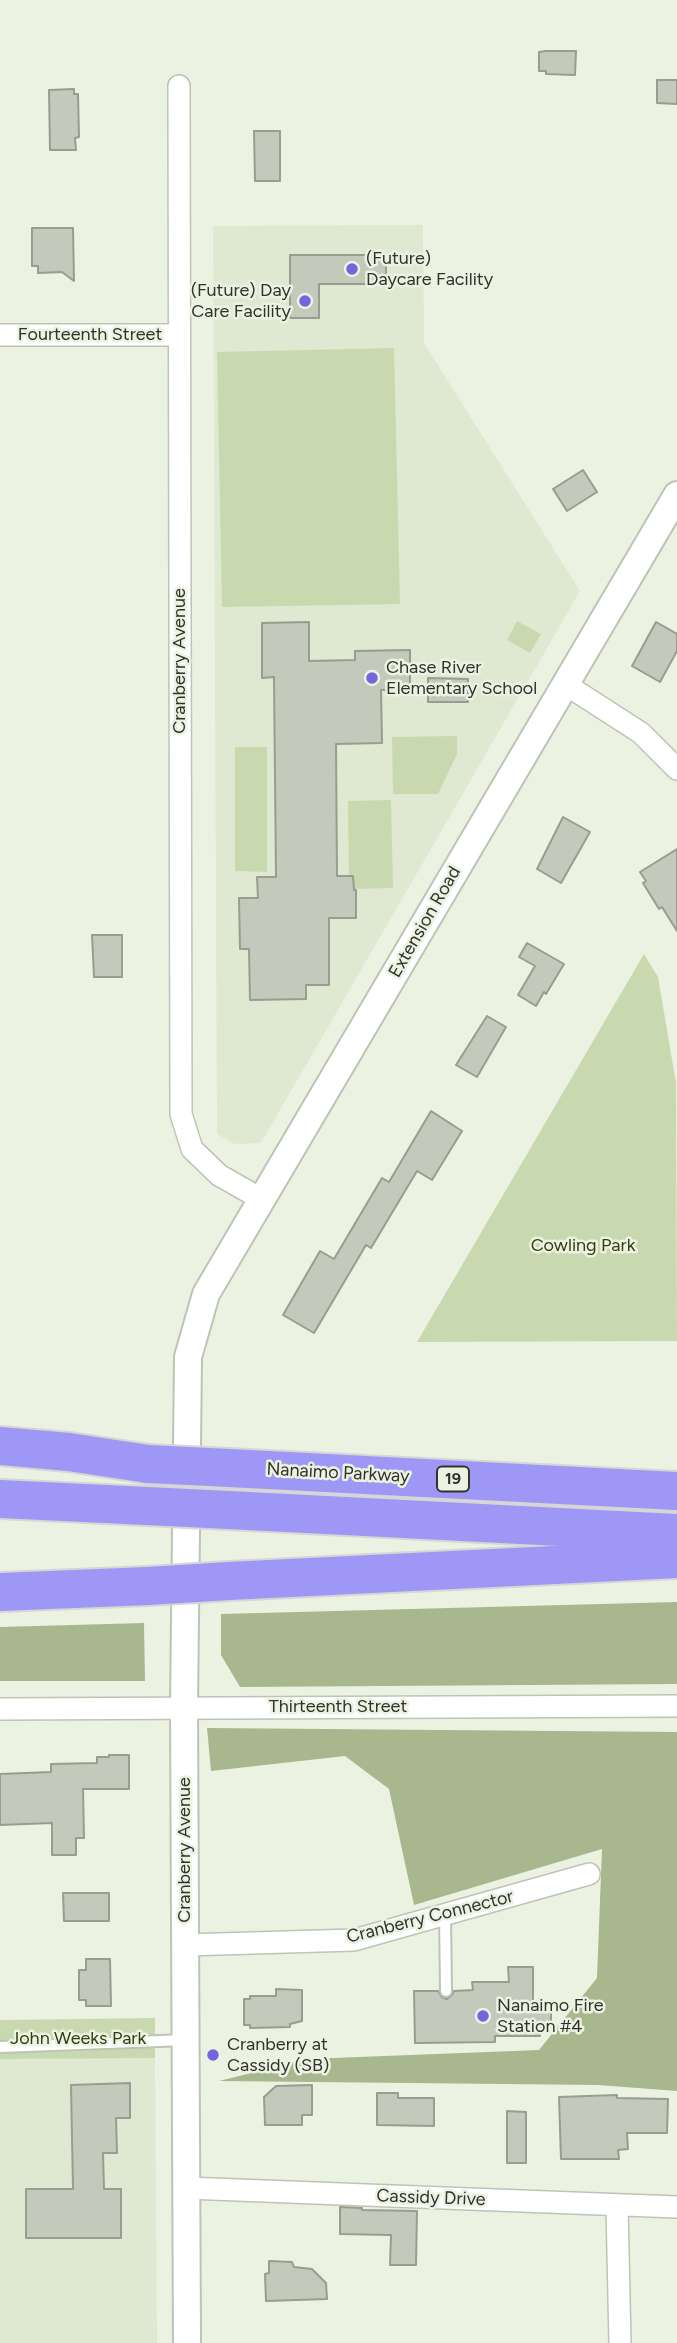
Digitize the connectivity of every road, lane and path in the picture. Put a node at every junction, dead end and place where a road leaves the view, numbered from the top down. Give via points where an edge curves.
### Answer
1 (178, 86) dead end
2 (0, 335) edge
3 (179, 335) junction
4 (677, 495) edge
5 (565, 684) junction
6 (677, 769) edge
7 (261, 1199) junction
8 (188, 1357) joint
9 (0, 1446) edge
10 (148, 1464) junction
11 (0, 1466) edge
12 (677, 1492) edge
13 (0, 1499) edge
14 (677, 1533) edge
15 (677, 1559) edge
16 (0, 1592) edge
17 (677, 1706) edge
18 (184, 1707) junction
19 (0, 1709) edge
20 (589, 1874) dead end
21 (445, 1914) junction
22 (185, 1945) junction
23 (446, 1991) dead end
24 (186, 2040) junction
25 (0, 2047) edge
26 (186, 2188) junction
27 (617, 2206) junction
28 (677, 2207) edge
29 (187, 2343) edge
30 (620, 2343) edge

1 - 3 street, Cranberry Avenue
2 - 3 street, Fourteenth Street
3 - 7 street, Cranberry Avenue via 181,1114 192,1149 219,1175
4 - 5 street, Extension Road
5 - 6 street via 641,733
5 - 7 street, Extension Road
7 - 8 street, Extension Road via 206,1294
8 - 18 street, Cranberry Avenue
9 - 10 highway, Nanaimo Parkway / 19
10 - 11 highway via 53,1469
10 - 12 highway, Nanaimo Parkway / 19, bridge
13 - 14 highway, bridge
15 - 16 highway, bridge
17 - 18 street, Thirteenth Street
18 - 19 street, Thirteenth Street
18 - 22 street, Cranberry Avenue
20 - 21 street, Cranberry Connector
21 - 22 street, Cranberry Connector via 354,1940
21 - 23 lane
22 - 24 street, Cranberry Avenue
24 - 25 lane
24 - 26 street, Cranberry Avenue
26 - 27 street, Cassidy Drive
26 - 29 street, Cranberry Avenue
27 - 28 street, Cassidy Drive
27 - 30 street

